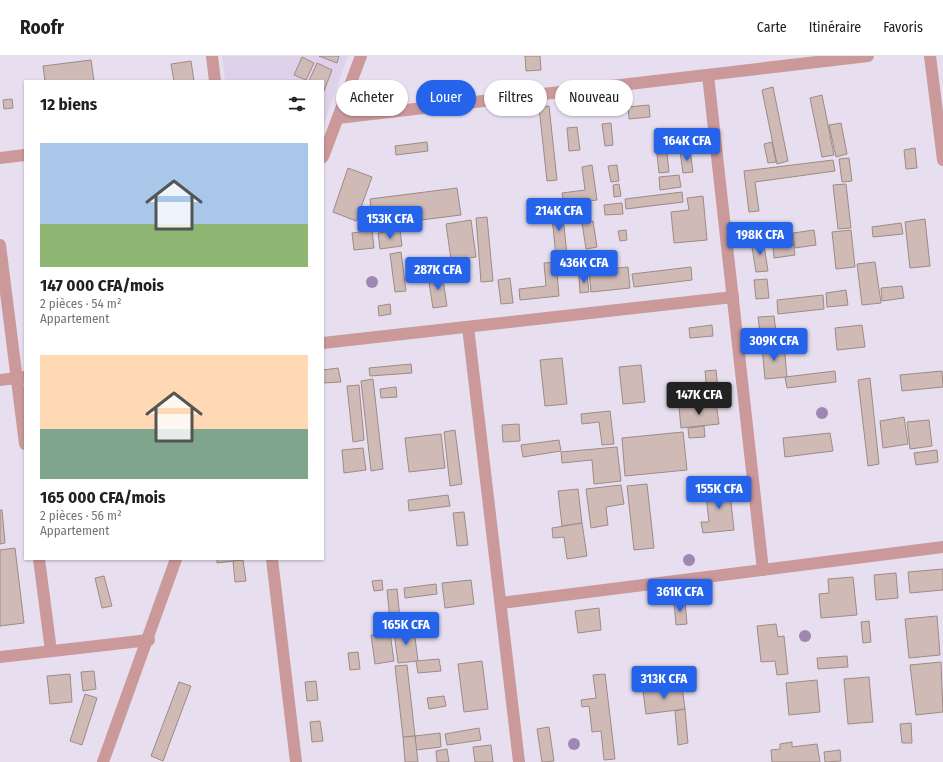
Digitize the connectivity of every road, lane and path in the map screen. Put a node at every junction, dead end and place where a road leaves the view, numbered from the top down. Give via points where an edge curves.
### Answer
1 (212, 56) edge
2 (362, 56) edge
3 (868, 56) edge
4 (930, 56) edge
5 (708, 75) junction
6 (215, 80) edge
7 (338, 118) junction
8 (324, 151) edge
9 (24, 155) edge
10 (0, 158) edge
11 (943, 160) edge
12 (0, 245) edge
13 (733, 297) junction
14 (468, 327) junction
15 (324, 343) edge
16 (21, 377) edge
17 (0, 380) edge
18 (24, 427) edge
19 (943, 547) edge
20 (39, 560) edge
21 (176, 560) edge
22 (272, 560) edge
23 (763, 570) junction
24 (501, 603) junction
25 (149, 640) junction
26 (51, 651) junction
27 (0, 656) edge
28 (103, 762) edge
29 (296, 762) edge
30 (519, 762) edge

1 - 6 street
2 - 7 street
3 - 5 street
4 - 11 street
5 - 7 street
5 - 13 street
7 - 8 street
9 - 10 street
12 - 16 street
13 - 14 street
13 - 23 street
14 - 15 street
14 - 24 street
16 - 17 street
16 - 18 street
19 - 23 street
20 - 26 street
21 - 25 street
22 - 29 street
23 - 24 street
24 - 30 street
25 - 26 street
25 - 28 street
26 - 27 street

